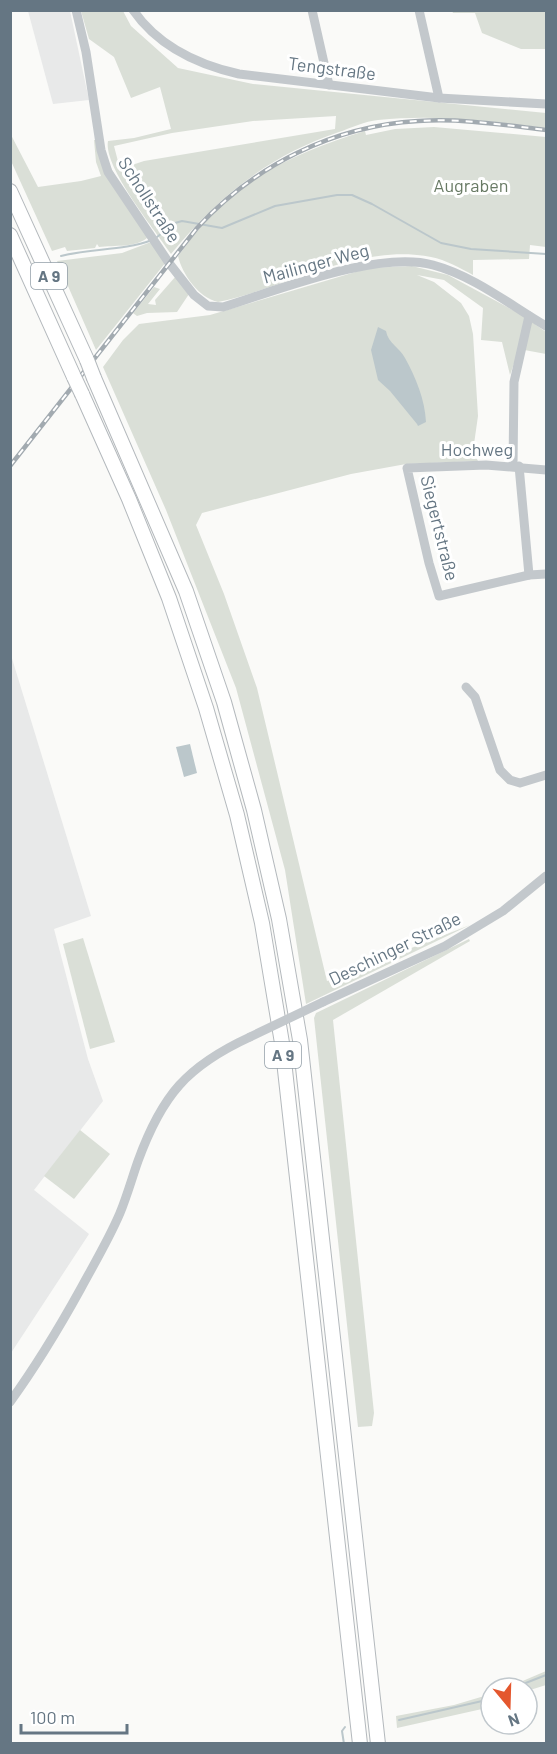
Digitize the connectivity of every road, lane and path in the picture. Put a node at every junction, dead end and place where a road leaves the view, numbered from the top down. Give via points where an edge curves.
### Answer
1 (76, 10) edge
2 (133, 10) edge
3 (312, 10) edge
4 (419, 10) edge
5 (329, 85) junction
6 (439, 98) junction
7 (546, 104) edge
8 (10, 191) edge
9 (10, 235) edge
10 (223, 307) joint
11 (529, 316) junction
12 (546, 326) edge
13 (516, 466) junction
14 (407, 468) joint
15 (546, 470) edge
16 (546, 574) edge
17 (530, 575) junction
18 (466, 687) dead end
19 (546, 775) edge
20 (546, 876) edge
21 (10, 1402) edge
22 (360, 1743) edge
23 (378, 1743) edge

1 - 10 street, Schollstraße via 106,167 174,269 201,302
2 - 5 street, Tengstraße via 166,43 213,68
3 - 5 street
4 - 6 street
5 - 6 street, Tengstraße
6 - 7 street, Tengstraße
8 - 23 highway, A 9, bridge via 186,591 224,702 254,810 279,919 300,1040
9 - 22 highway, A 9, bridge via 165,587 237,815 262,923 282,1043
10 - 11 street, Mailinger Weg via 348,269 411,262 453,272
11 - 12 street, Mailinger Weg
11 - 13 street via 514,382
13 - 14 street, Hochweg
13 - 15 street, Hochweg
13 - 17 street
14 - 17 street, Siegertstraße via 439,596
16 - 17 street
18 - 19 street via 475,697 504,776 520,783
20 - 21 street, Deschinger Straße, bridge via 503,911 445,946 225,1048 183,1079 153,1121 121,1212 102,1249 31,1374

